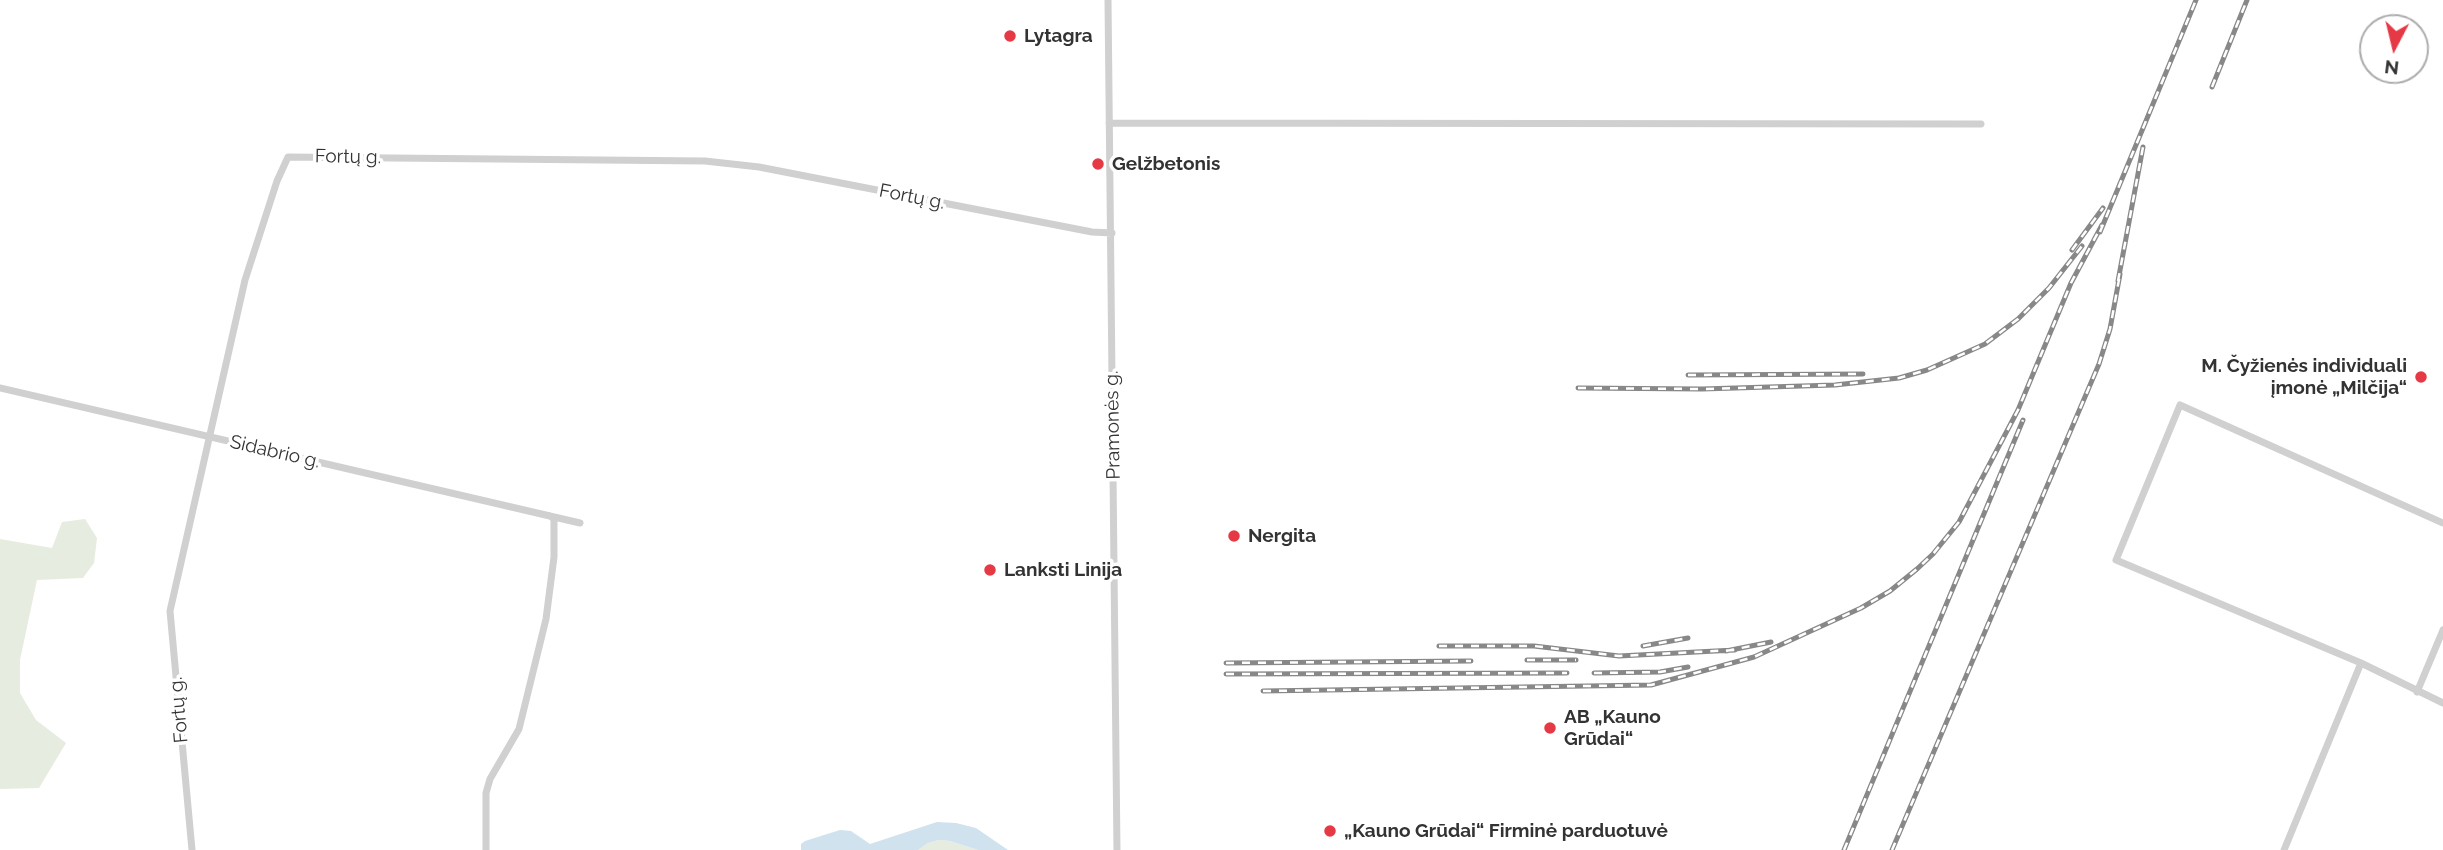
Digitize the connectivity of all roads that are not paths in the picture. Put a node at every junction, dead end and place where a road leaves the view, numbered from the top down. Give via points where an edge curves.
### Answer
1 (1108, 0) edge
2 (1110, 123) junction
3 (1981, 124) dead end
4 (1112, 233) junction
5 (0, 388) edge
6 (208, 436) junction
7 (550, 516) junction
8 (580, 523) dead end
9 (2443, 523) edge
10 (2443, 630) edge
11 (2361, 663) junction
12 (2417, 692) junction
13 (2443, 703) edge
14 (192, 850) edge
15 (486, 850) edge
16 (1117, 850) edge
17 (2284, 850) edge

1 - 2 street, Pramonės g.
2 - 3 street
2 - 4 street, Pramonės g.
4 - 6 street, Fortų g. via 705,161 288,156 245,280
4 - 16 street, Pramonės g.
5 - 6 street, Sidabrio g.
6 - 7 street, Sidabrio g.
6 - 14 street, Fortų g. via 170,611
7 - 8 street, Sidabrio g.
7 - 15 street via 555,533 546,618 519,729 486,793
9 - 11 street via 2180,405 2116,560
10 - 12 street
11 - 12 street
11 - 17 street
12 - 13 street

